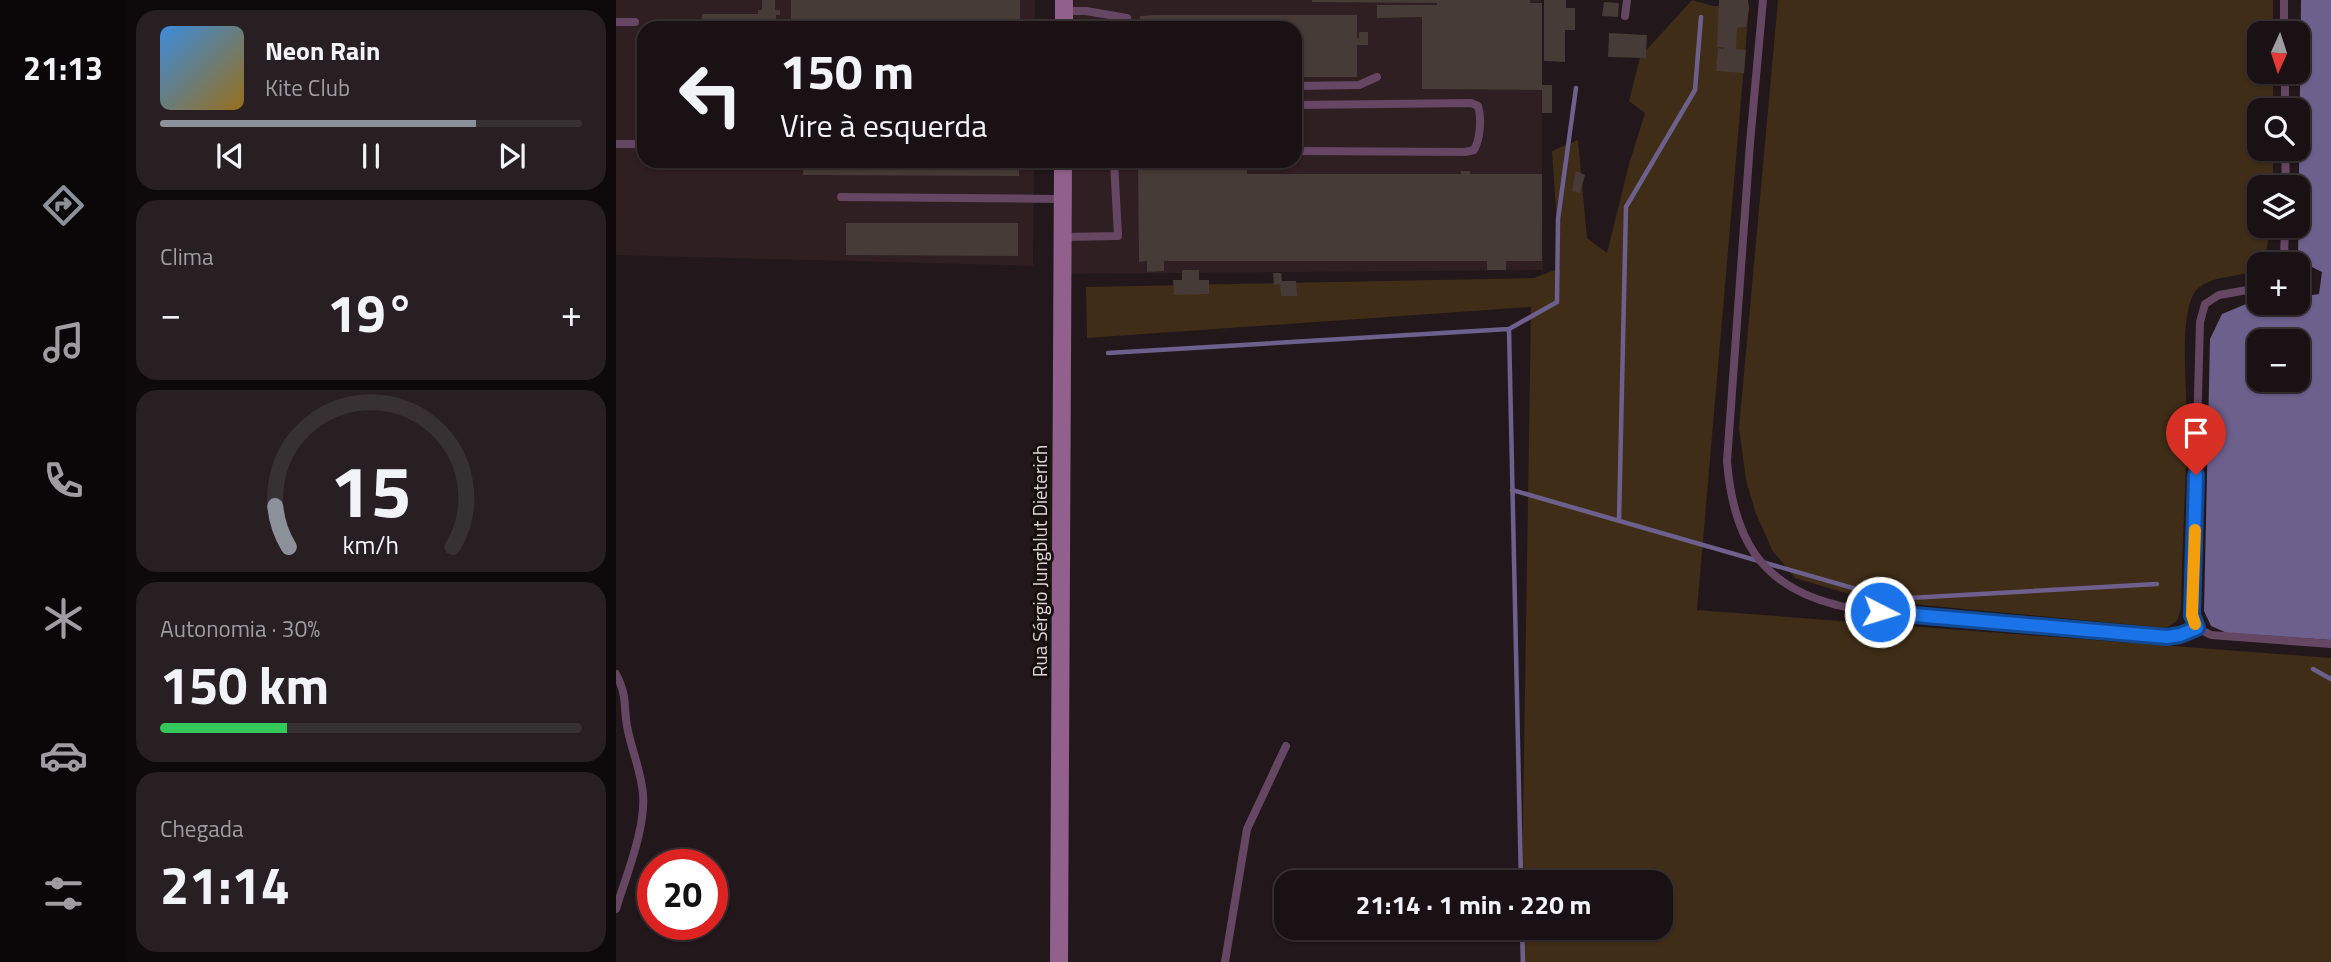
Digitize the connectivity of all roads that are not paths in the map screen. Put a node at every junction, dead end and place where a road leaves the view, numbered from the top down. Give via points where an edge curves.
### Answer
1 (1627, 0) edge
2 (1763, 0) edge
3 (2284, 0) edge
4 (1064, 13) edge
5 (1625, 16) dead end
6 (1127, 18) dead end
7 (2284, 21) edge
8 (616, 22) edge
9 (635, 22) dead end
10 (1377, 77) dead end
11 (1302, 86) edge
12 (1302, 105) edge
13 (616, 144) edge
14 (637, 144) edge
15 (1302, 151) edge
16 (1063, 168) edge
17 (1114, 168) edge
18 (841, 197) dead end
19 (1063, 199) junction
20 (1063, 237) junction
21 (2247, 290) edge
22 (2197, 628) junction
23 (2331, 644) edge
24 (616, 674) edge
25 (1286, 746) dead end
26 (616, 909) edge
27 (1059, 962) edge
28 (1225, 962) edge

1 - 5 lane
2 - 22 lane via 1727,461 1732,502 1746,543 1771,574 1798,591 1836,605 2167,637
3 - 7 lane
4 - 6 lane via 1086,11
8 - 9 lane
10 - 11 lane via 1359,85
12 - 15 lane via 1471,103 1480,112 1478,145 1465,152
13 - 14 lane
16 - 19 street, Rua Sérgio Jungblut Dieterich
17 - 20 lane via 1118,236
18 - 19 lane
19 - 20 street, Rua Sérgio Jungblut Dieterich
20 - 27 street, Rua Sérgio Jungblut Dieterich
21 - 22 lane via 2219,295 2205,304 2200,322 2192,615
22 - 23 lane via 2211,635
24 - 26 lane via 625,692 627,726 644,798
25 - 28 lane via 1247,829

